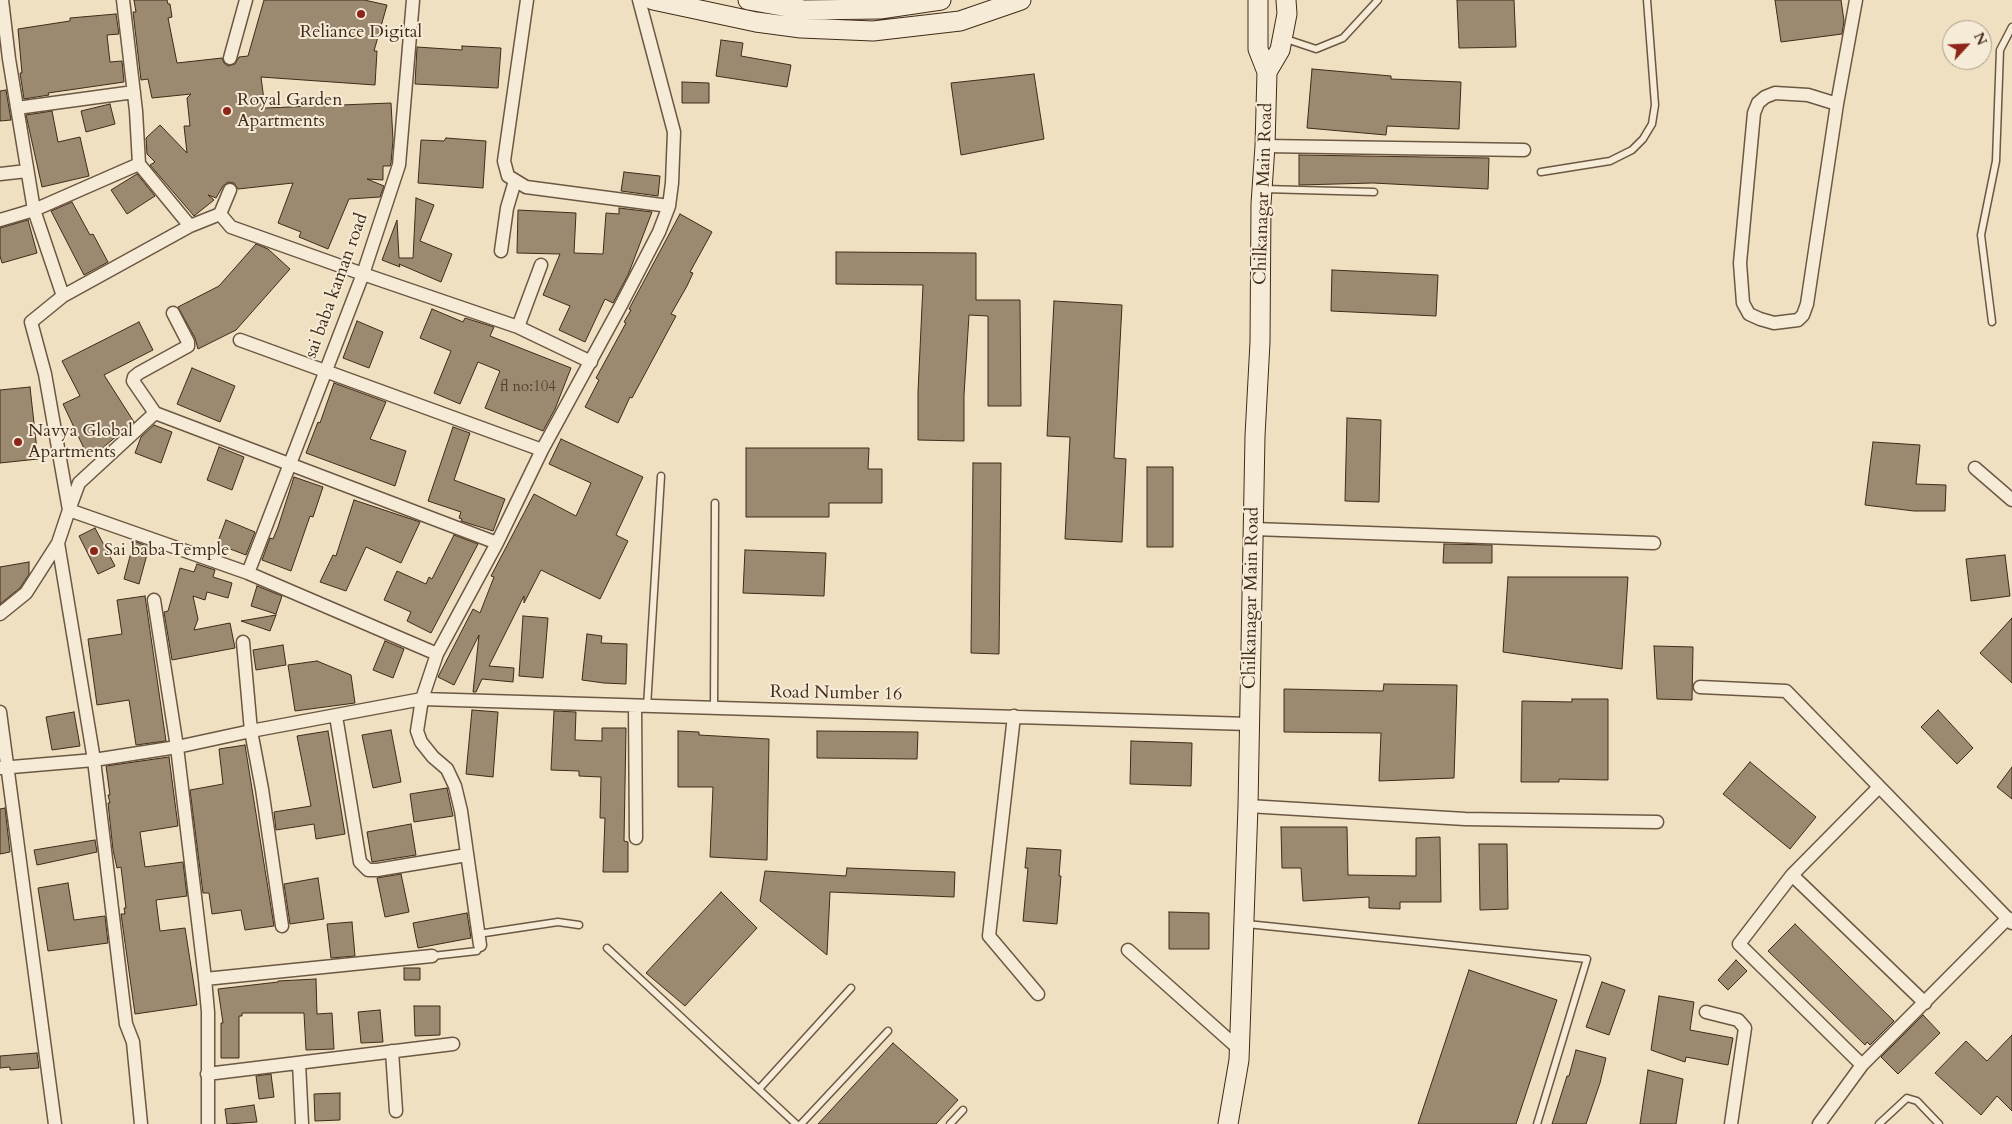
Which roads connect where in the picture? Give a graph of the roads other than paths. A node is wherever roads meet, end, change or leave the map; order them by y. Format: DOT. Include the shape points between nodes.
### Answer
graph roads {
  1 [pos="2,0"];
  2 [pos="123,0"];
  3 [pos="246,0"];
  4 [pos="413,0"];
  5 [pos="527,0"];
  6 [pos="639,0"];
  7 [pos="654,0"];
  8 [pos="748,0"];
  9 [pos="941,0"];
  10 [pos="1021,0"];
  11 [pos="1258,0"];
  12 [pos="1378,0"];
  13 [pos="1647,0"];
  14 [pos="1856,0"];
  15 [pos="825,5"];
  16 [pos="1290,5"];
  17 [pos="2012,27"];
  18 [pos="1282,38"];
  19 [pos="230,58"];
  20 [pos="5,59"];
  21 [pos="1267,72"];
  22 [pos="134,92"];
  23 [pos="1837,104"];
  24 [pos="17,108"];
  25 [pos="1265,146"];
  26 [pos="1524,150"];
  27 [pos="139,164"];
  28 [pos="27,171"];
  29 [pos="1541,172"];
  30 [pos="0,174"];
  31 [pos="515,181"];
  32 [pos="1262,189"];
  33 [pos="230,190"];
  34 [pos="1374,192"];
  35 [pos="669,206"];
  36 [pos="34,210"];
  37 [pos="220,214"];
  38 [pos="0,220"];
  39 [pos="190,226"];
  40 [pos="501,251"];
  41 [pos="541,264"];
  42 [pos="363,274"];
  43 [pos="63,296"];
  44 [pos="173,313"];
  45 [pos="1992,322"];
  46 [pos="518,327"];
  47 [pos="240,340"];
  48 [pos="592,362"];
  49 [pos="324,371"];
  50 [pos="155,413"];
  51 [pos="542,450"];
  52 [pos="289,462"];
  53 [pos="1975,468"];
  54 [pos="661,476"];
  55 [pos="2012,500"];
  56 [pos="715,504"];
  57 [pos="69,510"];
  58 [pos="1254,529"];
  59 [pos="58,543"];
  60 [pos="497,543"];
  61 [pos="1654,543"];
  62 [pos="248,573"];
  63 [pos="154,600"];
  64 [pos="0,614"];
  65 [pos="242,642"];
  66 [pos="437,654"];
  67 [pos="1700,688"];
  68 [pos="422,699"];
  69 [pos="641,707"];
  70 [pos="714,709"];
  71 [pos="0,712"];
  72 [pos="336,716"];
  73 [pos="1014,716"];
  74 [pos="1249,724"];
  75 [pos="251,731"];
  76 [pos="177,748"];
  77 [pos="94,760"];
  78 [pos="3,768"];
  79 [pos="1879,787"];
  80 [pos="1248,806"];
  81 [pos="1657,822"];
  82 [pos="636,838"];
  83 [pos="467,855"];
  84 [pos="1792,875"];
  85 [pos="2010,920"];
  86 [pos="1243,924"];
  87 [pos="580,925"];
  88 [pos="282,926"];
  89 [pos="479,939"];
  90 [pos="607,948"];
  91 [pos="1128,950"];
  92 [pos="432,956"];
  93 [pos="205,979"];
  94 [pos="851,988"];
  95 [pos="1038,994"];
  96 [pos="1925,1003"];
  97 [pos="1706,1012"];
  98 [pos="888,1031"];
  99 [pos="453,1044"];
  100 [pos="1239,1049"];
  101 [pos="392,1051"];
  102 [pos="299,1063"];
  103 [pos="1862,1065"];
  104 [pos="208,1074"];
  105 [pos="758,1089"];
  106 [pos="963,1110"];
  107 [pos="396,1111"];
  108 [pos="55,1124"];
  109 [pos="141,1124"];
  110 [pos="208,1124"];
  111 [pos="302,1124"];
  112 [pos="796,1124"];
  113 [pos="802,1124"];
  114 [pos="950,1124"];
  115 [pos="1228,1124"];
  116 [pos="1537,1124"];
  117 [pos="1731,1124"];
  118 [pos="1819,1124"];
  119 [pos="1878,1124"];
  120 [pos="1939,1124"];
  1 -- 20 [label="street"];
  2 -- 22 [label="street"];
  3 -- 19 [label="street"];
  4 -- 42 [label="street, sai baba kaman road" via="399,164"];
  5 -- 31 [label="street" via="504,161 508,176"];
  6 -- 35 [label="street" via="674,132"];
  7 -- 10 [label="main road" via="756,22 801,28 872,31 960,21"];
  8 -- 15 [label="main road" via="804,10"];
  9 -- 15 [label="main road" via="880,9"];
  11 -- 21 [label="main road" via="1258,49"];
  12 -- 18 [label="lane" via="1343,38 1316,50"];
  13 -- 29 [label="lane" via="1655,105 1652,124 1643,139 1632,150 1610,161"];
  14 -- 23 [label="street"];
  16 -- 18 [label="main road"];
  17 -- 45 [label="lane" via="2000,50 1996,161 1981,235"];
  18 -- 21 [label="main road" via="1280,50"];
  20 -- 24 [label="street"];
  21 -- 25 [label="main road, Chilkanagar Main Road"];
  22 -- 24 [label="street"];
  22 -- 27 [label="street"];
  23 -- 23 [label="street" via="1808,96 1775,94 1765,97 1756,108 1740,263 1743,303 1750,314 1760,320 1774,323 1798,320 1807,304"];
  24 -- 28 [label="street"];
  25 -- 26 [label="street"];
  25 -- 32 [label="main road, Chilkanagar Main Road"];
  27 -- 36 [label="street"];
  27 -- 39 [label="street"];
  28 -- 30 [label="street"];
  28 -- 36 [label="street"];
  31 -- 35 [label="street" via="526,188"];
  31 -- 40 [label="street" via="507,208"];
  32 -- 34 [label="lane"];
  32 -- 58 [label="main road, Chilkanagar Main Road"];
  33 -- 37 [label="street"];
  35 -- 48 [label="street" via="659,232"];
  36 -- 38 [label="street"];
  36 -- 43 [label="street"];
  37 -- 39 [label="street"];
  37 -- 42 [label="street" via="231,227"];
  39 -- 43 [label="street"];
  41 -- 46 [label="street"];
  42 -- 46 [label="street"];
  42 -- 49 [label="street, sai baba kaman road"];
  43 -- 57 [label="street" via="31,322 45,374"];
  44 -- 50 [label="street" via="188,346 134,377"];
  46 -- 48 [label="street"];
  47 -- 49 [label="street"];
  48 -- 51 [label="street"];
  49 -- 51 [label="street"];
  49 -- 52 [label="street, sai baba kaman road"];
  50 -- 52 [label="street"];
  50 -- 57 [label="street" via="79,483"];
  51 -- 60 [label="street"];
  52 -- 60 [label="street"];
  52 -- 62 [label="street, sai baba kaman road"];
  53 -- 55 [label="street"];
  54 -- 69 [label="lane"];
  56 -- 70 [label="lane"];
  57 -- 59 [label="street"];
  57 -- 62 [label="street"];
  58 -- 61 [label="street"];
  58 -- 74 [label="main road, Chilkanagar Main Road"];
  59 -- 64 [label="street" via="26,592"];
  59 -- 77 [label="street"];
  60 -- 66 [label="street"];
  62 -- 66 [label="street"];
  63 -- 76 [label="street"];
  65 -- 75 [label="street"];
  66 -- 68 [label="street"];
  67 -- 79 [label="street" via="1786,691"];
  68 -- 69 [label="street, Road Number 16"];
  68 -- 72 [label="street, Road Number 16"];
  68 -- 83 [label="street" via="416,731 432,757 448,769 455,786"];
  69 -- 70 [label="street, Road Number 16"];
  69 -- 82 [label="street"];
  70 -- 73 [label="street, Road Number 16"];
  71 -- 78 [label="street"];
  72 -- 75 [label="street, Road Number 16"];
  72 -- 83 [label="street" via="360,862 368,870 377,870"];
  73 -- 74 [label="street, Road Number 16"];
  73 -- 95 [label="street" via="989,936"];
  74 -- 80 [label="main road, Chilkanagar Main Road"];
  75 -- 76 [label="street, Road Number 16"];
  75 -- 88 [label="street"];
  76 -- 77 [label="street, Road Number 16"];
  76 -- 93 [label="street"];
  77 -- 78 [label="street, Road Number 16"];
  77 -- 109 [label="street" via="126,1024 133,1042"];
  78 -- 108 [label="street"];
  79 -- 84 [label="street"];
  79 -- 85 [label="street"];
  80 -- 81 [label="street" via="1465,819"];
  80 -- 86 [label="main road, Chilkanagar Main Road"];
  83 -- 89 [label="street"];
  84 -- 96 [label="street"];
  84 -- 103 [label="street" via="1739,944"];
  85 -- 96 [label="street"];
  86 -- 100 [label="main road, Chilkanagar Main Road"];
  86 -- 116 [label="lane" via="1587,959"];
  87 -- 89 [label="lane" via="558,922"];
  89 -- 92 [label="lane" via="477,951"];
  90 -- 105 [label="lane"];
  91 -- 100 [label="street"];
  92 -- 93 [label="street"];
  93 -- 104 [label="street"];
  94 -- 105 [label="lane"];
  96 -- 103 [label="street"];
  97 -- 117 [label="street" via="1738,1020 1745,1028"];
  98 -- 113 [label="lane"];
  99 -- 101 [label="street"];
  100 -- 115 [label="main road, Chilkanagar Main Road"];
  101 -- 102 [label="street"];
  101 -- 107 [label="street"];
  102 -- 104 [label="street"];
  102 -- 111 [label="street"];
  103 -- 118 [label="street"];
  104 -- 110 [label="street"];
  105 -- 112 [label="lane"];
  106 -- 114 [label="lane"];
  119 -- 120 [label="lane" via="1906,1098 1917,1101"];
}
